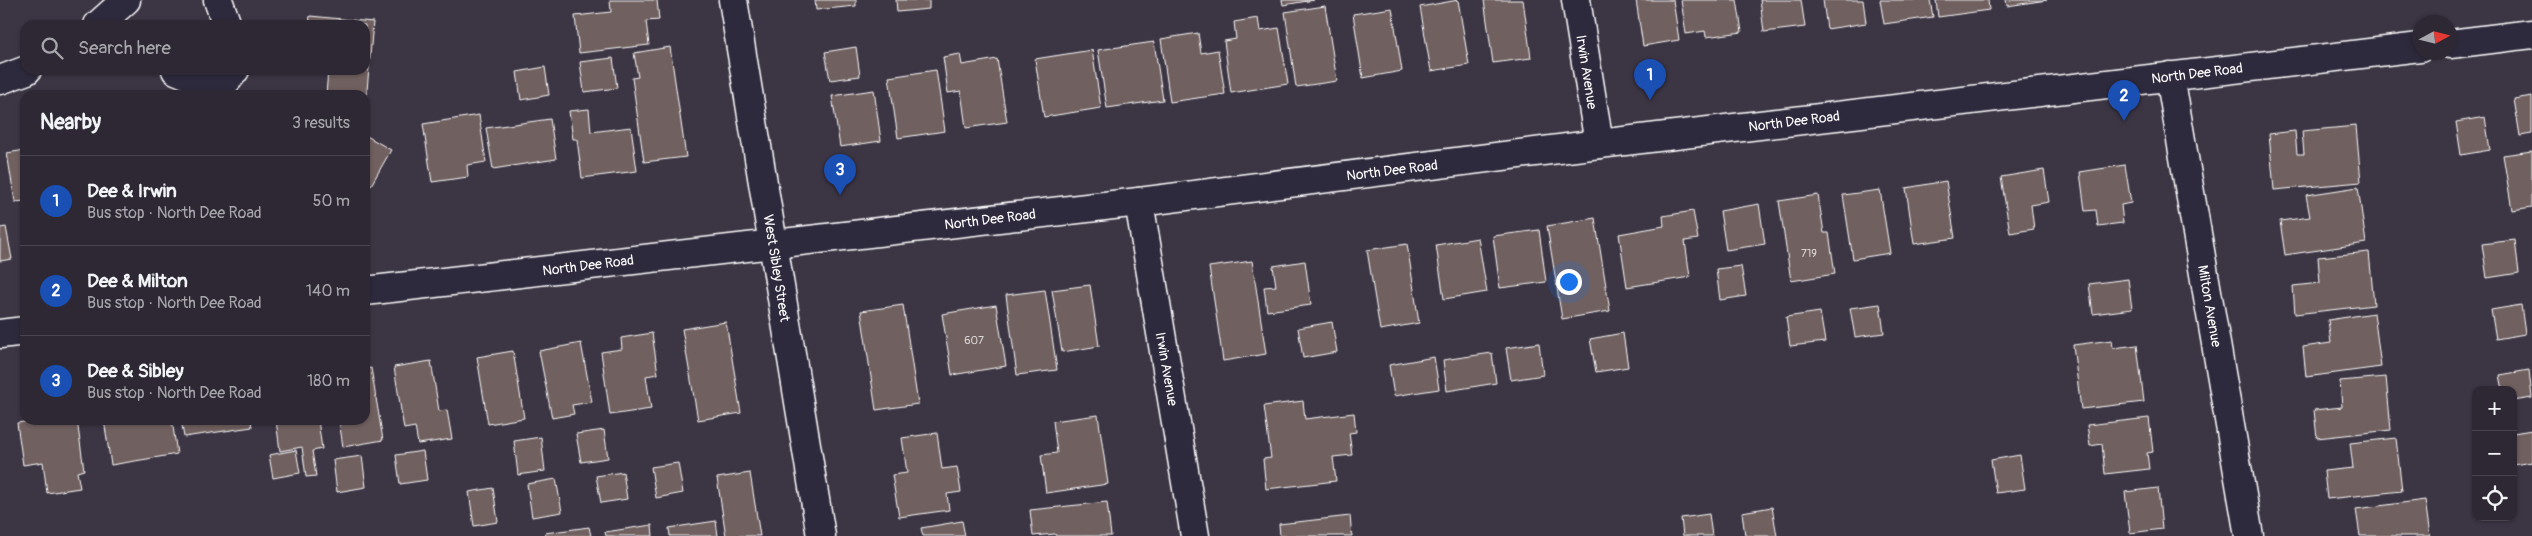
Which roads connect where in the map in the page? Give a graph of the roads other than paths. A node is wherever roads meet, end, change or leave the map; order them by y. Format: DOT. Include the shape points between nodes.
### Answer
graph roads {
  1 [pos="126,0"];
  2 [pos="218,0"];
  3 [pos="733,0"];
  4 [pos="1576,0"];
  5 [pos="104,20"];
  6 [pos="225,20"];
  7 [pos="2532,34"];
  8 [pos="2457,43"];
  9 [pos="2412,48"];
  10 [pos="20,73"];
  11 [pos="188,75"];
  12 [pos="231,75"];
  13 [pos="2170,76"];
  14 [pos="0,80"];
  15 [pos="1599,144"];
  16 [pos="1139,202"];
  17 [pos="773,243"];
  18 [pos="370,290"];
  19 [pos="20,332"];
  20 [pos="0,334"];
  21 [pos="821,536"];
  22 [pos="1196,536"];
  23 [pos="2249,536"];
  1 -- 5 [label="main road"];
  2 -- 6 [label="main road"];
  3 -- 17 [label="main road, West Sibley Street"];
  4 -- 15 [label="main road, Irwin Avenue"];
  7 -- 8 [label="main road"];
  9 -- 13 [label="main road, North Dee Road"];
  10 -- 14 [label="main road"];
  11 -- 12 [label="main road" via="205,82 228,79"];
  13 -- 15 [label="main road, North Dee Road"];
  13 -- 23 [label="main road, Milton Avenue"];
  15 -- 16 [label="main road, North Dee Road"];
  16 -- 17 [label="main road, North Dee Road"];
  16 -- 22 [label="main road, Irwin Avenue"];
  17 -- 18 [label="main road, North Dee Road"];
  17 -- 21 [label="main road, West Sibley Street"];
  19 -- 20 [label="main road"];
}
